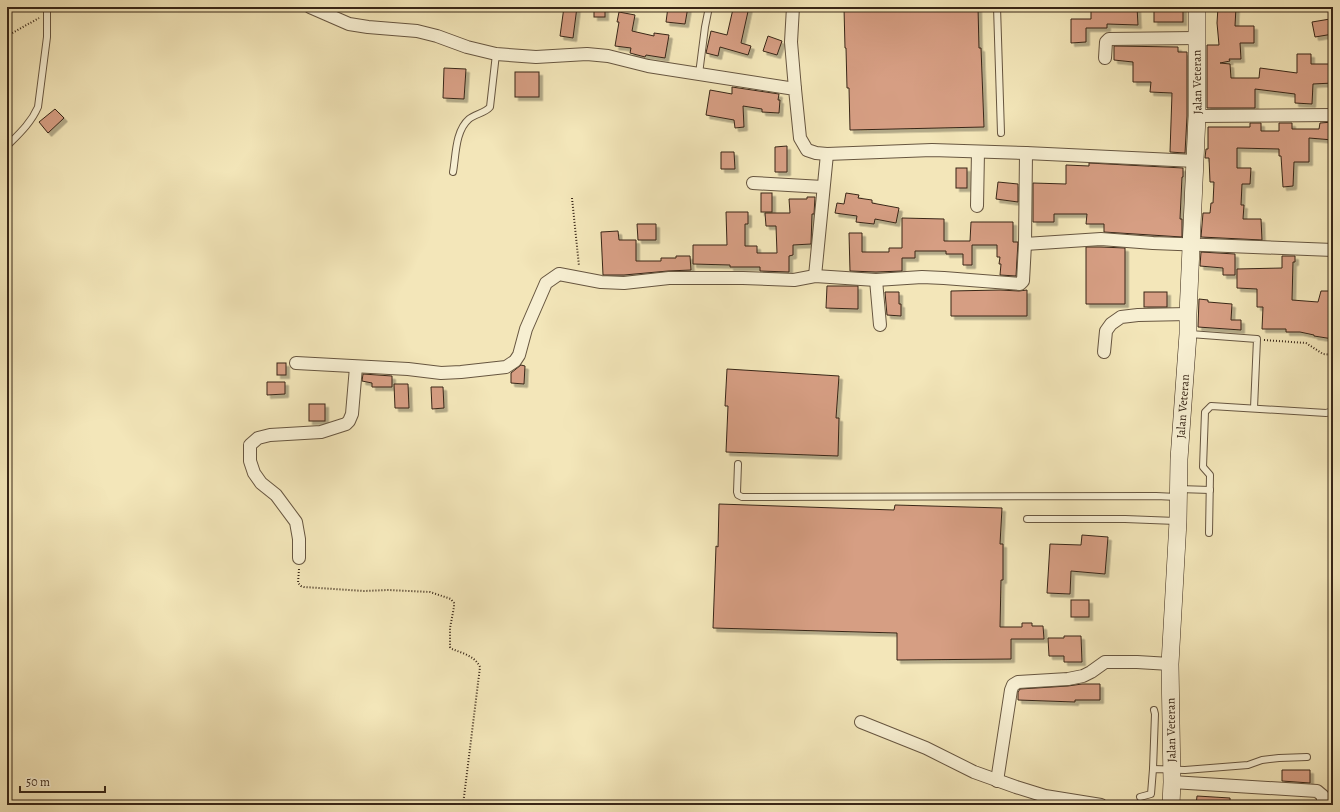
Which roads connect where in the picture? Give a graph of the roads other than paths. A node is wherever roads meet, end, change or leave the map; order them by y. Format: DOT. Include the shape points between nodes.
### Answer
graph roads {
  1 [pos="310,7"];
  2 [pos="709,7"];
  3 [pos="793,7"];
  4 [pos="997,7"];
  5 [pos="1197,7"];
  6 [pos="47,10"];
  7 [pos="1196,38"];
  8 [pos="496,54"];
  9 [pos="1105,58"];
  10 [pos="699,74"];
  11 [pos="795,89"];
  12 [pos="1333,115"];
  13 [pos="1197,116"];
  14 [pos="1001,133"];
  15 [pos="7,146"];
  16 [pos="978,152"];
  17 [pos="1026,153"];
  18 [pos="827,154"];
  19 [pos="1195,161"];
  20 [pos="453,172"];
  21 [pos="753,183"];
  22 [pos="823,187"];
  23 [pos="977,206"];
  24 [pos="1025,244"];
  25 [pos="1192,244"];
  26 [pos="1333,250"];
  27 [pos="815,276"];
  28 [pos="876,280"];
  29 [pos="1188,314"];
  30 [pos="880,325"];
  31 [pos="1188,334"];
  32 [pos="1104,352"];
  33 [pos="296,363"];
  34 [pos="356,367"];
  35 [pos="1254,408"];
  36 [pos="1333,411"];
  37 [pos="738,464"];
  38 [pos="1210,490"];
  39 [pos="1178,493"];
  40 [pos="1027,519"];
  41 [pos="1178,521"];
  42 [pos="1209,534"];
  43 [pos="299,558"];
  44 [pos="1170,664"];
  45 [pos="1154,710"];
  46 [pos="861,722"];
  47 [pos="1307,757"];
  48 [pos="1153,769"];
  49 [pos="1172,776"];
  50 [pos="997,781"];
  51 [pos="1140,797"];
  52 [pos="1101,805"];
  53 [pos="1171,805"];
  54 [pos="1323,805"];
  1 -- 8 [label="street" via="349,24 417,31"];
  2 -- 10 [label="lane"];
  3 -- 11 [label="street" via="791,42"];
  4 -- 14 [label="lane"];
  5 -- 7 [label="main road, Jalan Veteran"];
  6 -- 15 [label="lane" via="47,37 38,107 28,125"];
  7 -- 9 [label="street" via="1109,39 1106,42"];
  7 -- 13 [label="main road, Jalan Veteran"];
  8 -- 10 [label="street" via="536,57 587,54 608,56 648,66"];
  8 -- 20 [label="lane" via="490,107 467,120 463,127"];
  10 -- 11 [label="street"];
  11 -- 18 [label="street" via="800,138 807,150"];
  12 -- 13 [label="street"];
  13 -- 19 [label="main road, Jalan Veteran"];
  16 -- 17 [label="street"];
  16 -- 18 [label="street" via="907,150"];
  16 -- 23 [label="street"];
  17 -- 19 [label="street"];
  17 -- 24 [label="street"];
  18 -- 22 [label="street"];
  19 -- 25 [label="main road, Jalan Veteran"];
  21 -- 22 [label="street"];
  22 -- 27 [label="street"];
  24 -- 25 [label="street" via="1101,239"];
  24 -- 28 [label="street" via="1023,281 1020,284 922,277"];
  25 -- 26 [label="street"];
  25 -- 29 [label="main road, Jalan Veteran"];
  27 -- 28 [label="street"];
  27 -- 34 [label="street" via="794,280 669,278 624,283 601,282 559,274 546,283 526,329 519,355 506,367 441,373"];
  28 -- 30 [label="street"];
  29 -- 31 [label="main road, Jalan Veteran"];
  29 -- 32 [label="street" via="1121,317 1106,331"];
  31 -- 35 [label="lane" via="1257,339"];
  31 -- 39 [label="main road, Jalan Veteran"];
  33 -- 34 [label="street"];
  34 -- 43 [label="street" via="352,414 346,424 321,432 270,435 258,438 250,445 250,461 254,473 261,483 276,495 296,522"];
  35 -- 36 [label="lane" via="1326,413"];
  35 -- 38 [label="lane" via="1211,406 1205,412 1203,467 1210,475"];
  37 -- 39 [label="lane" via="736,492 742,497 1156,496"];
  38 -- 39 [label="lane"];
  38 -- 42 [label="lane"];
  39 -- 41 [label="main road, Jalan Veteran"];
  40 -- 41 [label="lane"];
  41 -- 44 [label="main road, Jalan Veteran"];
  44 -- 49 [label="main road, Jalan Veteran"];
  44 -- 50 [label="street" via="1105,662 1083,676 1018,682 1011,690"];
  45 -- 48 [label="lane"];
  46 -- 50 [label="street" via="926,748"];
  47 -- 49 [label="lane" via="1278,758 1248,765 1184,770"];
  48 -- 49 [label="lane"];
  48 -- 51 [label="lane" via="1151,794"];
  49 -- 53 [label="main road, Jalan Veteran"];
  49 -- 54 [label="street" via="1317,791 1322,796"];
  50 -- 52 [label="street" via="1045,796"];
}
